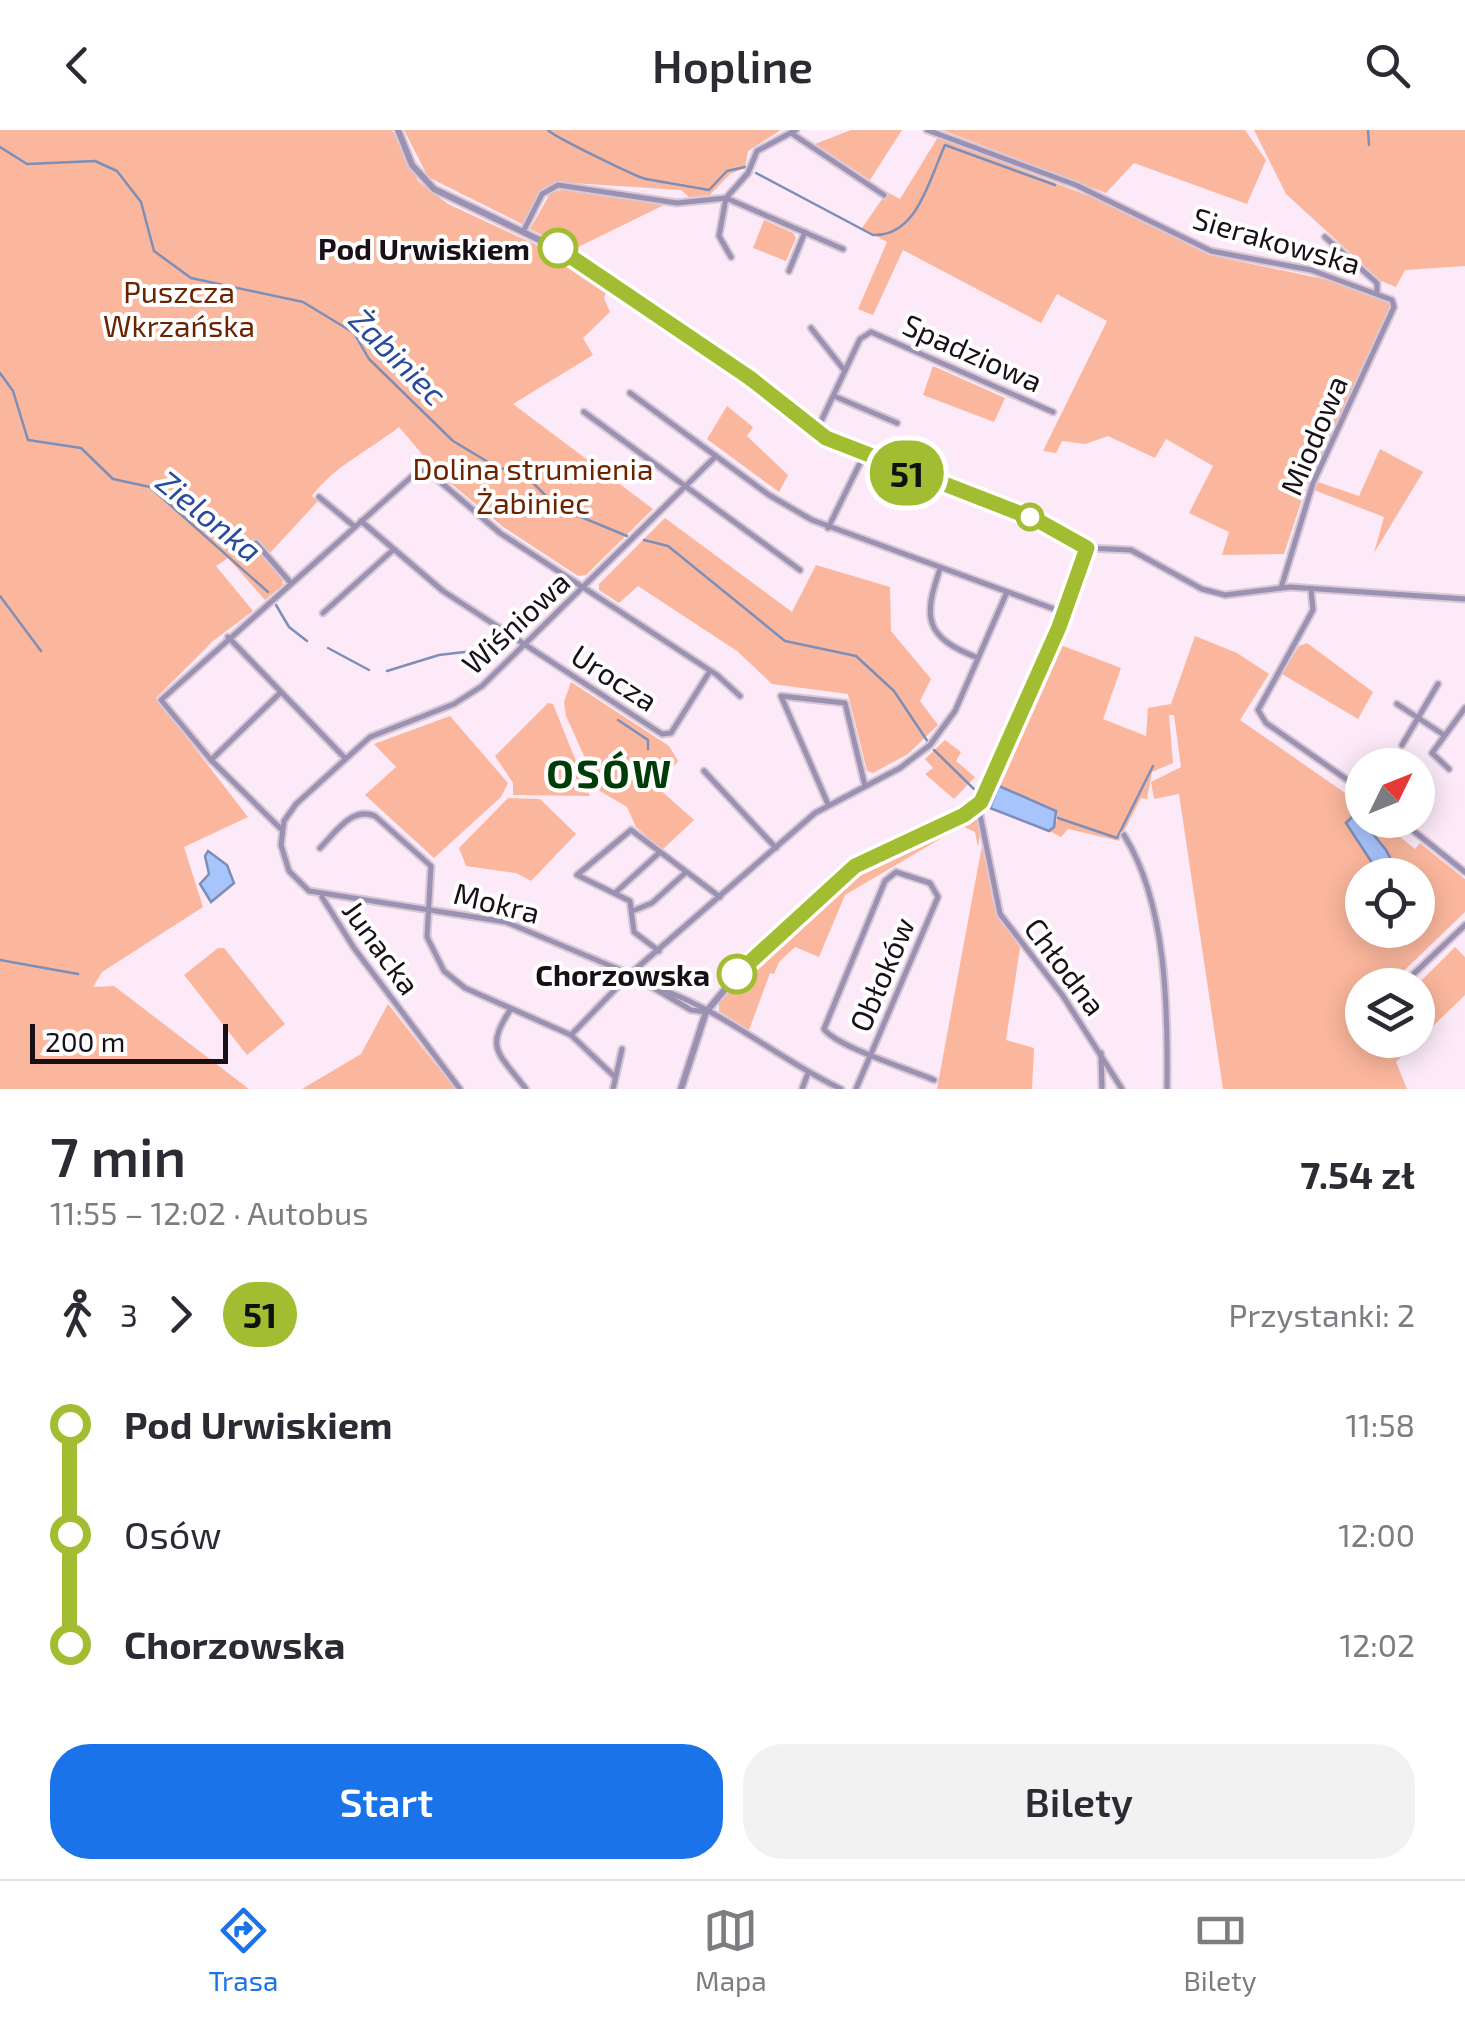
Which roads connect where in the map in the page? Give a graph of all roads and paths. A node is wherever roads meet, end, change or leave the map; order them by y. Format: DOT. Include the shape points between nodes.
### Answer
graph roads {
  1 [pos="398,130"];
  2 [pos="927,130"];
  3 [pos="794,132"];
  4 [pos="884,194"];
  5 [pos="726,198"];
  6 [pos="523,232"];
  7 [pos="805,232"];
  8 [pos="1325,237"];
  9 [pos="843,249"];
  10 [pos="731,257"];
  11 [pos="789,271"];
  12 [pos="1377,292"];
  13 [pos="1393,302"];
  14 [pos="811,328"];
  15 [pos="845,371"];
  16 [pos="630,393"];
  17 [pos="834,396"];
  18 [pos="584,412"];
  19 [pos="1053,412"];
  20 [pos="897,423"];
  21 [pos="816,432"];
  22 [pos="864,455"];
  23 [pos="716,456"];
  24 [pos="686,487"];
  25 [pos="319,497"];
  26 [pos="358,524"];
  27 [pos="828,528"];
  28 [pos="256,543"];
  29 [pos="1087,548"];
  30 [pos="393,550"];
  31 [pos="940,568"];
  32 [pos="800,570"];
  33 [pos="290,582"];
  34 [pos="584,587"];
  35 [pos="1281,588"];
  36 [pos="1312,589"];
  37 [pos="1006,592"];
  38 [pos="1465,599"];
  39 [pos="323,613"];
  40 [pos="1064,613"];
  41 [pos="228,636"];
  42 [pos="526,645"];
  43 [pos="978,658"];
  44 [pos="710,671"];
  45 [pos="1438,684"];
  46 [pos="777,688"];
  47 [pos="280,693"];
  48 [pos="740,696"];
  49 [pos="781,696"];
  50 [pos="1397,704"];
  51 [pos="1465,708"];
  52 [pos="1418,718"];
  53 [pos="1444,734"];
  54 [pos="1402,745"];
  55 [pos="344,756"];
  56 [pos="211,760"];
  57 [pos="1449,769"];
  58 [pos="704,771"];
  59 [pos="1345,778"];
  60 [pos="865,786"];
  61 [pos="828,804"];
  62 [pos="978,805"];
  63 [pos="282,829"];
  64 [pos="1124,834"];
  65 [pos="1422,838"];
  66 [pos="320,848"];
  67 [pos="776,848"];
  68 [pos="659,853"];
  69 [pos="1465,872"];
  70 [pos="684,874"];
  71 [pos="615,893"];
  72 [pos="322,896"];
  73 [pos="720,897"];
  74 [pos="428,909"];
  75 [pos="633,910"];
  76 [pos="1465,925"];
  77 [pos="659,950"];
  78 [pos="1420,968"];
  79 [pos="630,974"];
  80 [pos="511,1009"];
  81 [pos="706,1012"];
  82 [pos="571,1035"];
  83 [pos="622,1049"];
  84 [pos="1101,1052"];
  85 [pos="872,1054"];
  86 [pos="808,1073"];
  87 [pos="616,1077"];
  88 [pos="934,1080"];
  89 [pos="460,1089"];
  90 [pos="526,1089"];
  91 [pos="614,1089"];
  92 [pos="681,1089"];
  93 [pos="802,1089"];
  94 [pos="841,1089"];
  95 [pos="856,1089"];
  96 [pos="1102,1089"];
  97 [pos="1122,1089"];
  98 [pos="1167,1089"];
  1 -- 6 [label="street" via="429,185"];
  2 -- 12 [label="street, Sierakowska" via="1076,185 1211,251 1312,270"];
  3 -- 4 [label="street"];
  3 -- 5 [label="street" via="757,151"];
  5 -- 6 [label="street" via="677,202 558,185 542,194"];
  5 -- 7 [label="street"];
  5 -- 10 [label="street" via="719,236"];
  6 -- 21 [label="street" via="581,261"];
  7 -- 9 [label="street"];
  7 -- 11 [label="street"];
  8 -- 12 [label="street" via="1377,283"];
  12 -- 13 [label="street, Sierakowska"];
  13 -- 35 [label="street, Miodowa" via="1313,483"];
  14 -- 15 [label="street"];
  15 -- 17 [label="street, Spadziowa"];
  15 -- 19 [label="street, Spadziowa" via="860,339 875,333"];
  16 -- 23 [label="street"];
  17 -- 20 [label="street"];
  17 -- 21 [label="street, Spadziowa"];
  18 -- 24 [label="street"];
  21 -- 22 [label="street"];
  22 -- 27 [label="street"];
  22 -- 29 [label="street" via="1031,517"];
  23 -- 24 [label="street, Wiśniowa"];
  23 -- 27 [label="street"];
  24 -- 32 [label="street"];
  24 -- 34 [label="street, Wiśniowa"];
  25 -- 26 [label="street, Urocza"];
  26 -- 30 [label="street, Urocza"];
  26 -- 33 [label="street"];
  26 -- 34 [label="street" via="415,472 430,473 492,527"];
  27 -- 31 [label="street"];
  28 -- 33 [label="street"];
  29 -- 35 [label="street" via="1131,550 1218,594"];
  29 -- 40 [label="street"];
  30 -- 39 [label="street"];
  30 -- 42 [label="street, Urocza"];
  31 -- 37 [label="street"];
  31 -- 43 [label="street" via="928,618 952,647"];
  33 -- 41 [label="street"];
  34 -- 42 [label="street, Wiśniowa"];
  34 -- 44 [label="street"];
  35 -- 36 [label="street"];
  36 -- 38 [label="street"];
  36 -- 59 [label="street" via="1313,610 1259,704 1266,723"];
  37 -- 40 [label="street"];
  37 -- 43 [label="street"];
  40 -- 62 [label="street"];
  41 -- 47 [label="street"];
  41 -- 56 [label="street" via="161,700"];
  42 -- 44 [label="street, Urocza" via="668,735"];
  42 -- 55 [label="street, Wiśniowa" via="466,698 376,734"];
  43 -- 60 [label="street" via="938,736 908,763"];
  44 -- 48 [label="street"];
  45 -- 52 [label="street"];
  46 -- 49 [label="street"];
  47 -- 55 [label="street"];
  47 -- 56 [label="street"];
  49 -- 60 [label="street" via="845,703"];
  49 -- 61 [label="street"];
  50 -- 52 [label="street"];
  51 -- 53 [label="street"];
  52 -- 53 [label="street"];
  52 -- 54 [label="street"];
  53 -- 57 [label="street" via="1432,753"];
  55 -- 63 [label="street, Wiśniowa" via="292,808"];
  56 -- 63 [label="street"];
  58 -- 67 [label="street"];
  60 -- 61 [label="street"];
  61 -- 67 [label="street"];
  62 -- 81 [label="street" via="855,866 728,983"];
  62 -- 84 [label="street, Chłodna" via="998,910"];
  63 -- 72 [label="street, Junacka" via="290,871"];
  64 -- 98 [label="street" via="1155,923"];
  65 -- 69 [label="street"];
  66 -- 74 [label="street" via="354,815 369,813 431,866"];
  67 -- 73 [label="street"];
  68 -- 70 [label="street"];
  68 -- 71 [label="street"];
  68 -- 71 [label="street" via="631,830 577,875"];
  70 -- 73 [label="street"];
  70 -- 75 [label="street" via="652,903"];
  71 -- 75 [label="street"];
  72 -- 74 [label="street, Mokra"];
  72 -- 89 [label="street, Junacka"];
  73 -- 77 [label="street"];
  74 -- 79 [label="street, Mokra" via="515,925"];
  74 -- 80 [label="street" via="429,944 444,971"];
  75 -- 77 [label="street" via="635,935"];
  76 -- 78 [label="street"];
  77 -- 79 [label="street"];
  79 -- 81 [label="street, Mokra"];
  79 -- 82 [label="street"];
  80 -- 82 [label="street"];
  80 -- 90 [label="street" via="494,1044"];
  81 -- 86 [label="street, Mokra"];
  81 -- 92 [label="street"];
  82 -- 87 [label="street"];
  83 -- 87 [label="street"];
  84 -- 96 [label="street"];
  84 -- 97 [label="street, Chłodna"];
  85 -- 85 [label="street, Obłoków" via="938,894 930,883 901,872 885,881 824,1026 826,1034"];
  85 -- 88 [label="street, Obłoków"];
  85 -- 95 [label="street, Obłoków"];
  86 -- 93 [label="street"];
  86 -- 94 [label="street, Mokra"];
  87 -- 91 [label="street"];
}
